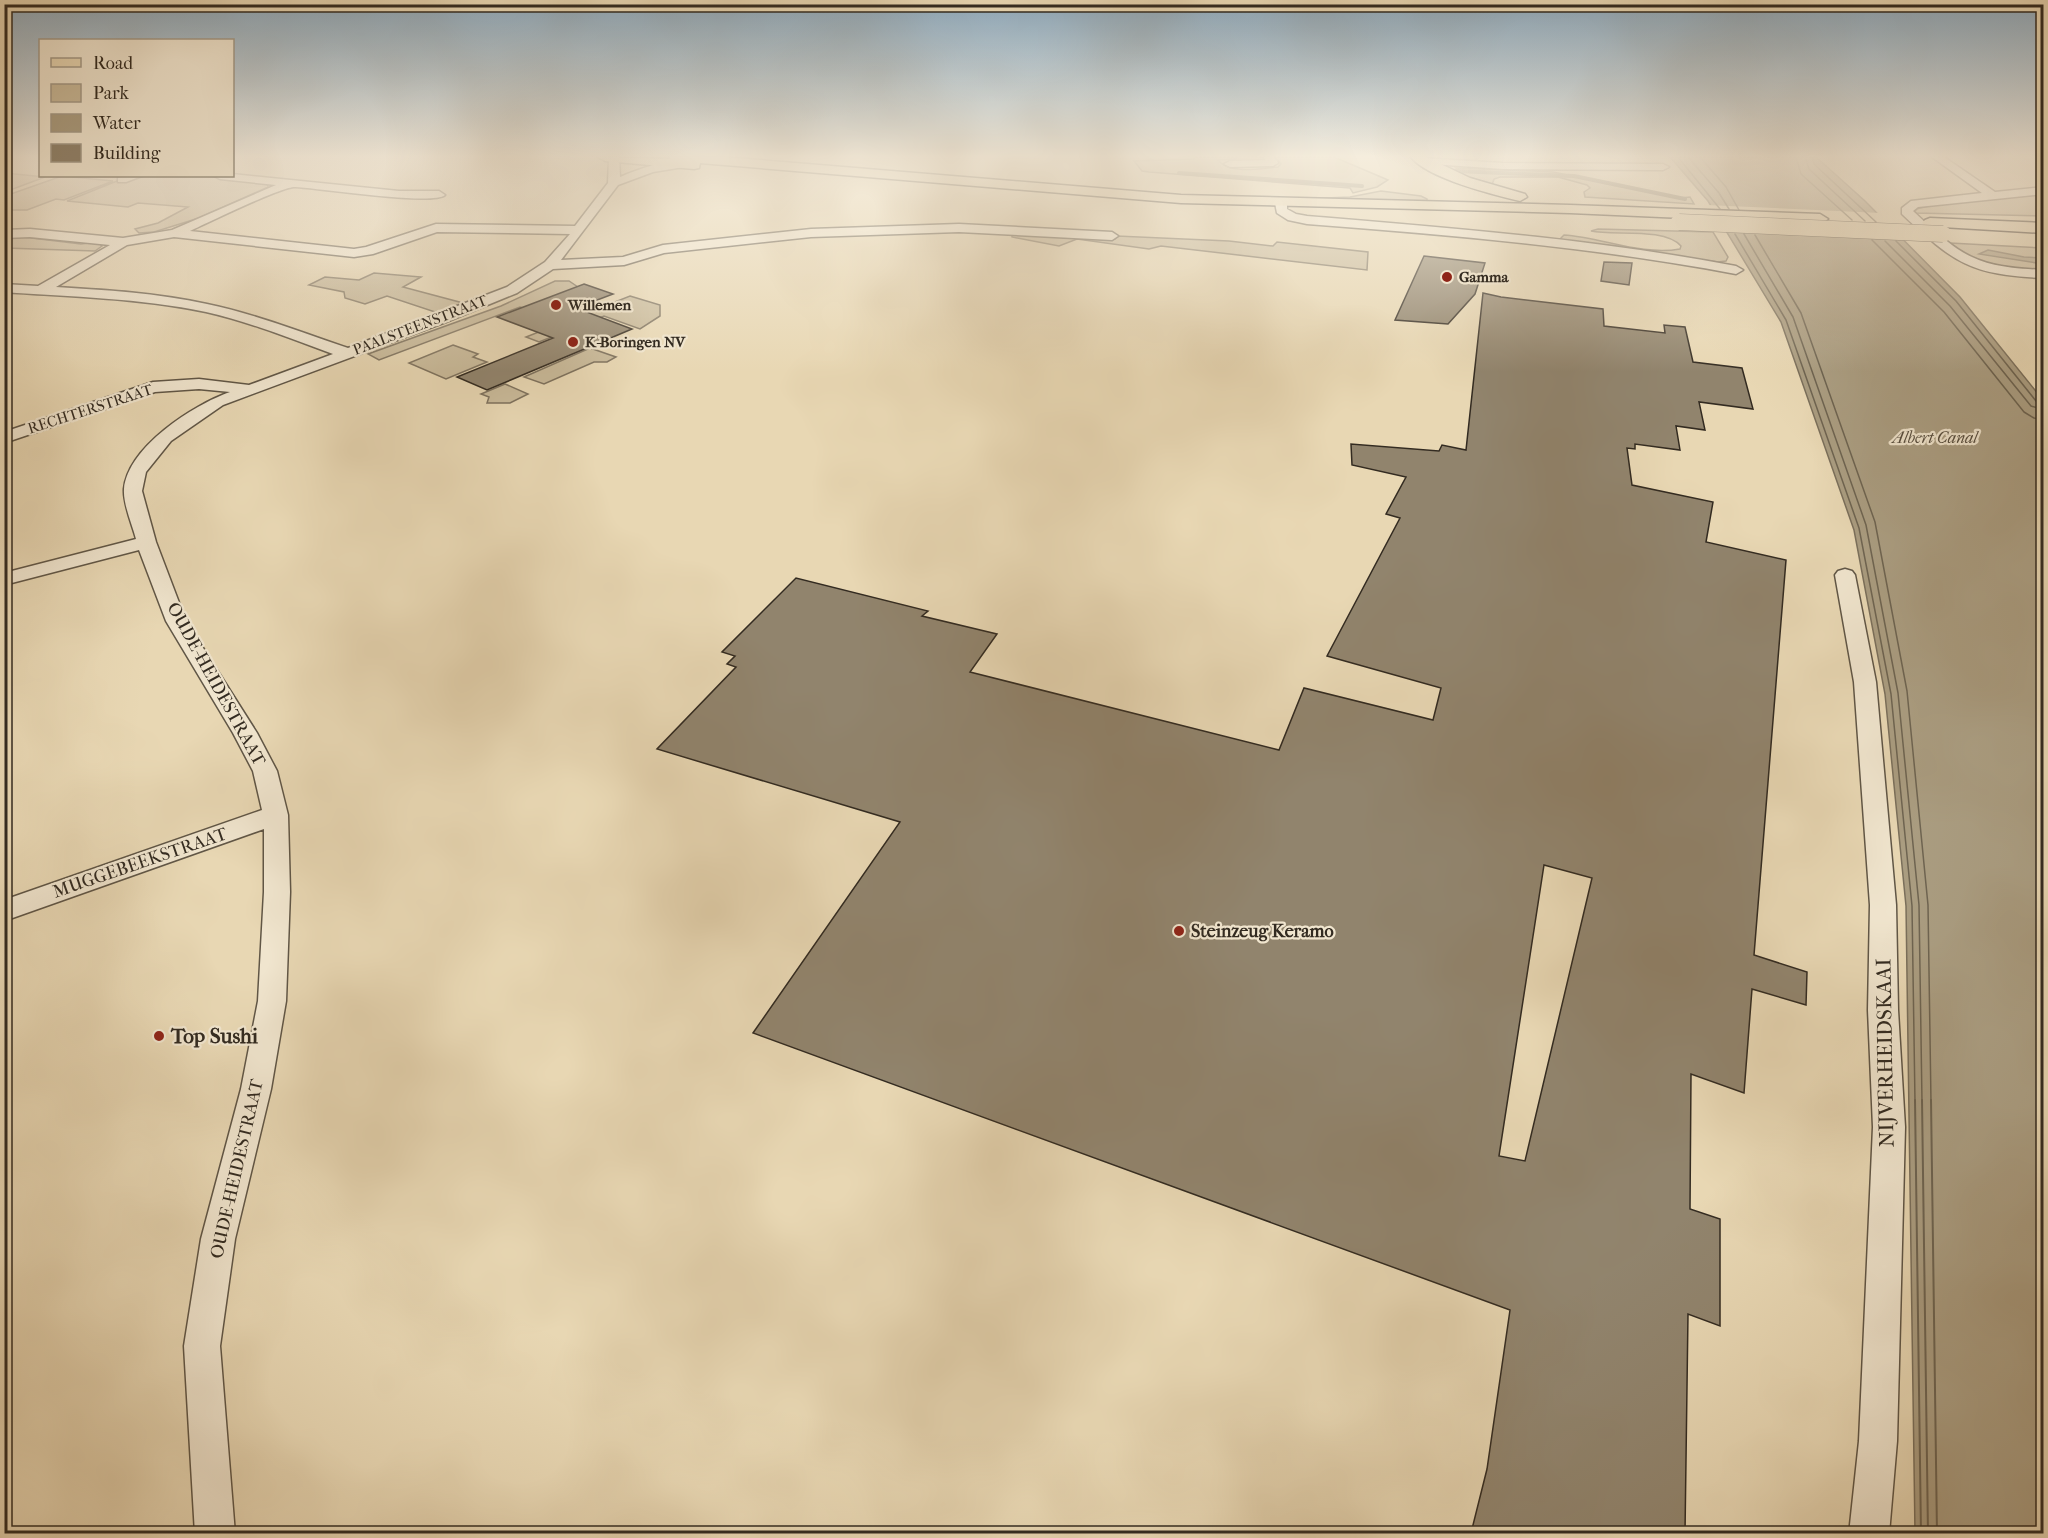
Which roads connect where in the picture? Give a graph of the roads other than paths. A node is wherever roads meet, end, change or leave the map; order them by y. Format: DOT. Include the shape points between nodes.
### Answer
graph roads {
  1 [pos="184,229"];
  2 [pos="434,229"];
  3 [pos="491,229"];
  4 [pos="936,229"];
  5 [pos="972,229"];
  6 [pos="1434,229"];
  7 [pos="1861,229"];
  8 [pos="1925,229"];
  9 [pos="579,230"];
  10 [pos="174,233"];
  11 [pos="4,234"];
  12 [pos="1112,237"];
  13 [pos="2043,237"];
  14 [pos="123,242"];
  15 [pos="354,253"];
  16 [pos="333,263"];
  17 [pos="550,265"];
  18 [pos="1736,270"];
  19 [pos="2043,274"];
  20 [pos="4,288"];
  21 [pos="43,289"];
  22 [pos="346,353"];
  23 [pos="249,389"];
  24 [pos="4,438"];
  25 [pos="146,542"];
  26 [pos="1845,575"];
  27 [pos="4,579"];
  28 [pos="276,815"];
  29 [pos="4,911"];
  30 [pos="215,1533"];
  31 [pos="1869,1533"];
  1 -- 10 [label="street"];
  2 -- 15 [label="street"];
  3 -- 9 [label="street"];
  4 -- 17 [label="street" via="811,233 663,249 624,261"];
  5 -- 12 [label="street"];
  6 -- 18 [label="street"];
  7 -- 13 [label="main road, bridge"];
  8 -- 19 [label="street" via="1967,261"];
  9 -- 17 [label="street, PAALSTEENSTRAAT"];
  10 -- 14 [label="street"];
  10 -- 15 [label="street"];
  11 -- 14 [label="street"];
  14 -- 21 [label="street"];
  15 -- 16 [label="street"];
  17 -- 22 [label="street, PAALSTEENSTRAAT" via="512,290"];
  20 -- 21 [label="street, PAALSTEENSTRAAT"];
  21 -- 22 [label="street, PAALSTEENSTRAAT" via="126,295 207,308"];
  22 -- 23 [label="street, OUDE-HEIDESTRAAT"];
  23 -- 24 [label="street, RECHTERSTRAAT" via="199,384 153,387"];
  23 -- 25 [label="street, OUDE-HEIDESTRAAT" via="189,419 165,437 143,462 137,471 134,491"];
  25 -- 27 [label="street"];
  25 -- 28 [label="street, OUDE-HEIDESTRAAT" via="176,621 265,771"];
  26 -- 31 [label="street, NIJVERHEIDSKAAI" via="1864,682 1880,870 1889,1127 1878,1441"];
  28 -- 29 [label="street, MUGGEBEEKSTRAAT"];
  28 -- 30 [label="street, OUDE-HEIDESTRAAT" via="278,892 272,1000 256,1089 218,1239 202,1346"];
}
